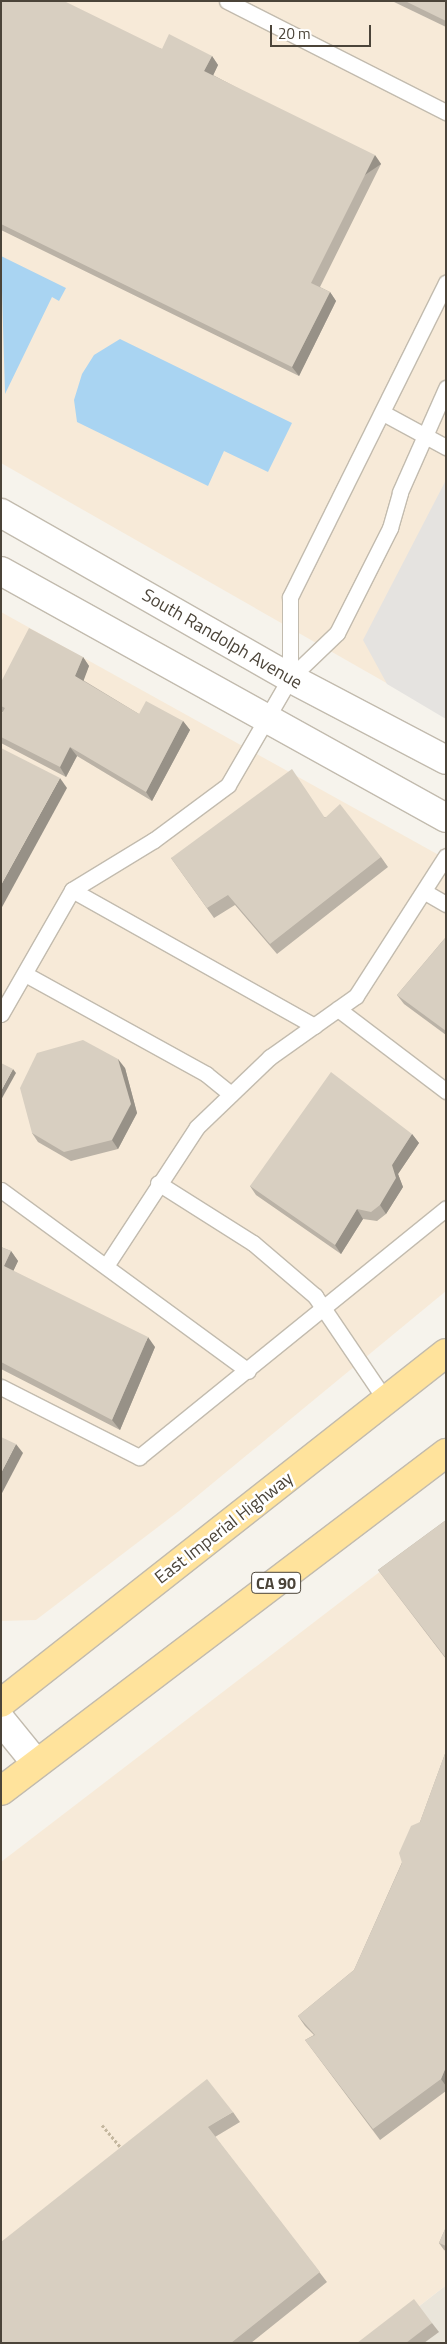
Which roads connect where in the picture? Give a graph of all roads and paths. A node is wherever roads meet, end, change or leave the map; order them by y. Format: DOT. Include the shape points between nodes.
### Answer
graph roads {
  1 [pos="228,1"];
  2 [pos="446,112"];
  3 [pos="446,283"];
  4 [pos="446,388"];
  5 [pos="383,412"];
  6 [pos="424,435"];
  7 [pos="446,447"];
  8 [pos="1,513"];
  9 [pos="3,578"];
  10 [pos="290,678"];
  11 [pos="267,717"];
  12 [pos="446,760"];
  13 [pos="446,818"];
  14 [pos="446,856"];
  15 [pos="72,890"];
  16 [pos="425,892"];
  17 [pos="446,904"];
  18 [pos="24,974"];
  19 [pos="338,1009"];
  20 [pos="1,1014"];
  21 [pos="314,1026"];
  22 [pos="446,1090"];
  23 [pos="231,1094"];
  24 [pos="158,1183"];
  25 [pos="1,1190"];
  26 [pos="446,1208"];
  27 [pos="106,1266"];
  28 [pos="321,1306"];
  29 [pos="446,1353"];
  30 [pos="248,1371"];
  31 [pos="1,1387"];
  32 [pos="386,1401"];
  33 [pos="446,1453"];
  34 [pos="1,1703"];
  35 [pos="1,1720"];
  36 [pos="36,1763"];
  37 [pos="1,1790"];
  38 [pos="102,2125"];
  39 [pos="128,2157"];
  1 -- 2 [label="lane"];
  3 -- 5 [label="lane"];
  4 -- 6 [label="lane"];
  5 -- 6 [label="lane"];
  5 -- 10 [label="lane" via="290,597"];
  6 -- 7 [label="lane"];
  6 -- 10 [label="lane" via="390,528 337,633"];
  8 -- 10 [label="street, South Randolph Avenue"];
  9 -- 11 [label="street"];
  10 -- 11 [label="lane"];
  10 -- 12 [label="street, South Randolph Avenue"];
  11 -- 13 [label="street"];
  11 -- 15 [label="lane" via="228,785 154,840"];
  14 -- 16 [label="lane"];
  15 -- 18 [label="lane"];
  15 -- 21 [label="lane"];
  16 -- 17 [label="lane"];
  16 -- 19 [label="lane" via="356,996"];
  18 -- 20 [label="lane"];
  18 -- 23 [label="lane" via="206,1074"];
  19 -- 21 [label="lane"];
  19 -- 22 [label="lane"];
  21 -- 23 [label="lane" via="270,1058"];
  23 -- 24 [label="lane" via="197,1127"];
  24 -- 27 [label="lane"];
  24 -- 28 [label="lane" via="253,1243"];
  25 -- 27 [label="lane"];
  26 -- 28 [label="lane"];
  27 -- 30 [label="lane"];
  28 -- 30 [label="lane"];
  28 -- 32 [label="lane"];
  29 -- 32 [label="main road, East Imperial Highway"];
  30 -- 31 [label="lane" via="139,1457"];
  32 -- 34 [label="main road, East Imperial Highway"];
  33 -- 36 [label="main road, CA 90"];
  35 -- 36 [label="street"];
  36 -- 37 [label="main road, CA 90"];
  38 -- 39 [label="path"];
}
